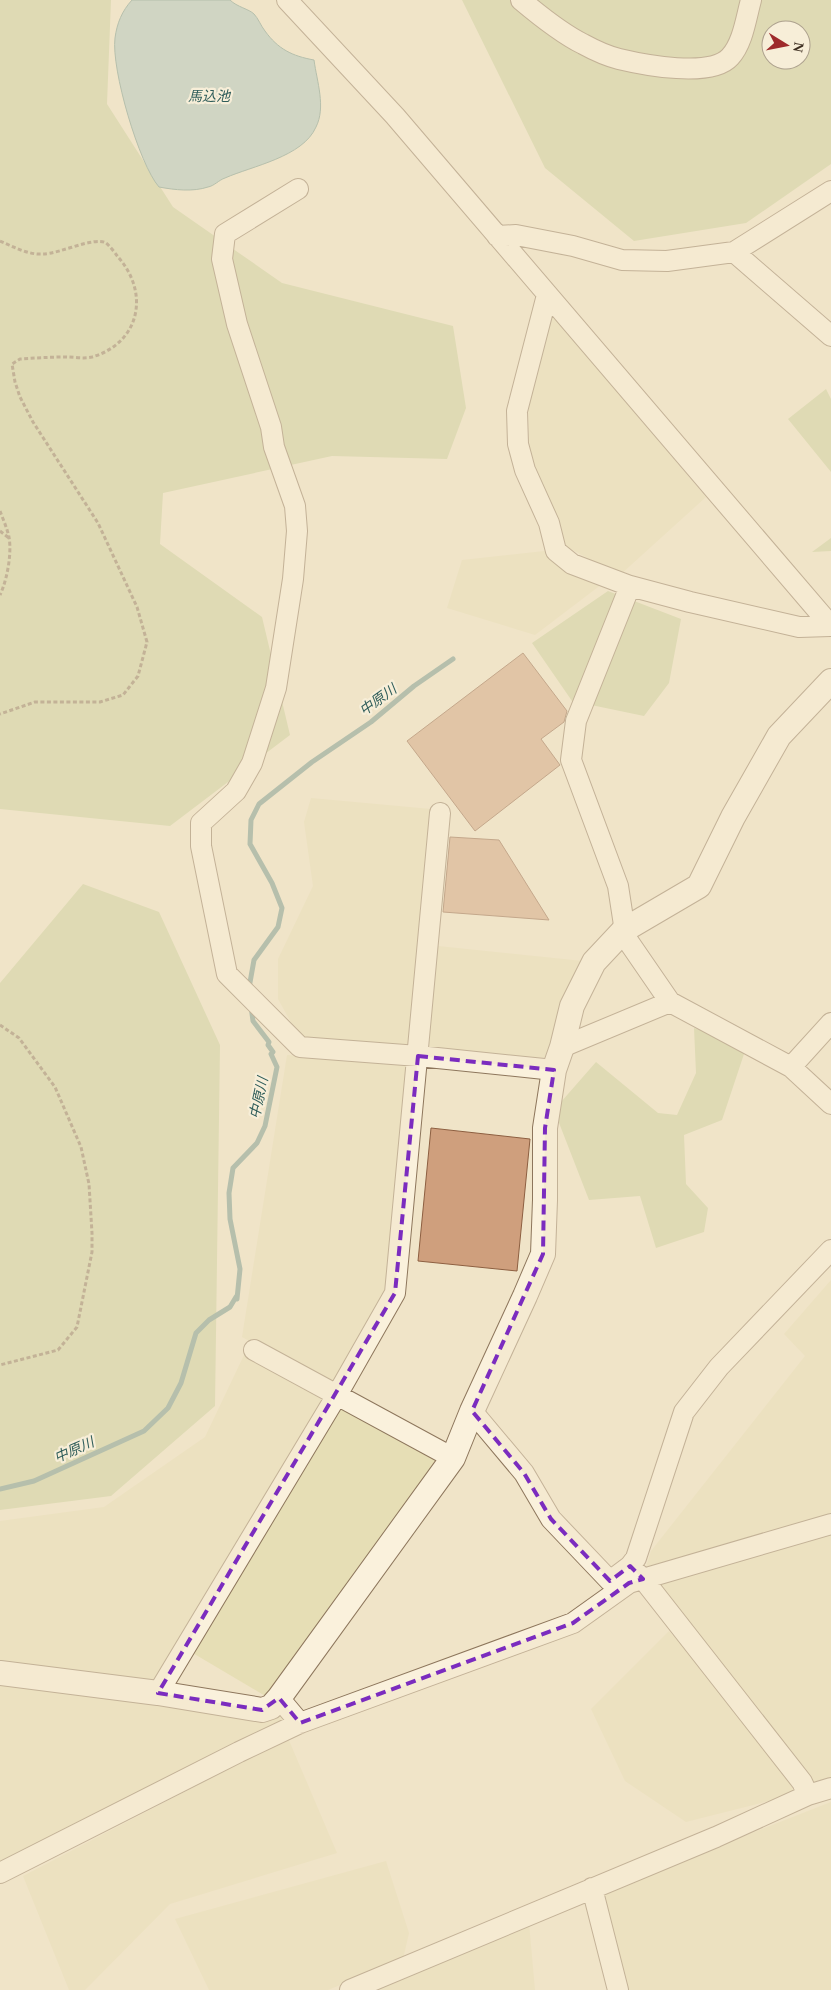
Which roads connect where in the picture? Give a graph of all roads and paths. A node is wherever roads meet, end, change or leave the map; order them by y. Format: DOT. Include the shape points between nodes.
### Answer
graph roads {
  1 [pos="287,0"];
  2 [pos="521,0"];
  3 [pos="751,0"];
  4 [pos="298,189"];
  5 [pos="831,192"];
  6 [pos="497,236"];
  7 [pos="0,241"];
  8 [pos="734,252"];
  9 [pos="547,295"];
  10 [pos="831,336"];
  11 [pos="0,511"];
  12 [pos="0,531"];
  13 [pos="9,538"];
  14 [pos="630,586"];
  15 [pos="0,595"];
  16 [pos="830,626"];
  17 [pos="831,681"];
  18 [pos="0,714"];
  19 [pos="440,813"];
  20 [pos="624,930"];
  21 [pos="670,1002"];
  22 [pos="831,1023"];
  23 [pos="0,1025"];
  24 [pos="562,1047"];
  25 [pos="418,1056"];
  26 [pos="790,1067"];
  27 [pos="554,1070"];
  28 [pos="831,1104"];
  29 [pos="831,1250"];
  30 [pos="254,1350"];
  31 [pos="0,1365"];
  32 [pos="336,1395"];
  33 [pos="472,1411"];
  34 [pos="454,1458"];
  35 [pos="831,1524"];
  36 [pos="637,1572"];
  37 [pos="0,1673"];
  38 [pos="158,1693"];
  39 [pos="280,1698"];
  40 [pos="300,1723"];
  41 [pos="831,1788"];
  42 [pos="808,1794"];
  43 [pos="0,1873"];
  44 [pos="592,1888"];
  45 [pos="350,1990"];
  46 [pos="618,1990"];
  1 -- 6 [label="street" via="394,116"];
  2 -- 3 [label="street" via="582,43 618,59 702,70 719,66 730,57 739,42"];
  4 -- 25 [label="street" via="225,234 222,259 237,324 271,427 274,447 296,506 297,531 294,579 276,688 252,763 236,791 201,824 201,846 227,974 300,1047"];
  5 -- 8 [label="street"];
  6 -- 8 [label="street" via="516,235 622,260 667,261"];
  6 -- 9 [label="street"];
  7 -- 18 [label="path" via="29,253 43,254 94,240 105,242 126,266 134,285 138,305 134,322 114,346 91,357 20,359 12,364 20,397 33,422 98,523 137,607 147,642 138,676 123,695 100,702 35,702"];
  8 -- 10 [label="street"];
  9 -- 14 [label="street" via="517,411 518,444 525,470 549,523 556,550 572,564"];
  9 -- 16 [label="street"];
  11 -- 13 [label="path"];
  12 -- 13 [label="path"];
  13 -- 15 [label="path" via="8,561"];
  14 -- 16 [label="street" via="799,627"];
  14 -- 20 [label="street" via="576,721 570,760 618,886"];
  17 -- 20 [label="street" via="779,736 732,817 700,886"];
  19 -- 25 [label="street"];
  20 -- 21 [label="street" via="626,938"];
  20 -- 24 [label="street" via="594,962 572,1006"];
  21 -- 24 [label="street"];
  21 -- 26 [label="street"];
  22 -- 26 [label="street"];
  23 -- 31 [label="path" via="19,1038 55,1087 81,1147 92,1233 92,1252 77,1327 58,1350"];
  24 -- 27 [label="street"];
  25 -- 27 [label="street"];
  25 -- 32 [label="street" via="395,1293"];
  26 -- 28 [label="street"];
  27 -- 33 [label="street" via="545,1128 543,1254"];
  29 -- 36 [label="street" via="719,1367 684,1412 636,1558"];
  30 -- 32 [label="street"];
  32 -- 34 [label="street"];
  32 -- 38 [label="street"];
  33 -- 34 [label="street"];
  33 -- 36 [label="street" via="524,1473 551,1519 610,1580"];
  34 -- 39 [label="street"];
  35 -- 36 [label="street"];
  36 -- 40 [label="street" via="629,1583 573,1622"];
  36 -- 42 [label="street" via="802,1782"];
  37 -- 38 [label="street"];
  38 -- 39 [label="street" via="262,1710"];
  39 -- 40 [label="street"];
  40 -- 43 [label="street"];
  41 -- 42 [label="street"];
  42 -- 44 [label="street" via="716,1837"];
  44 -- 45 [label="street"];
  44 -- 46 [label="street"];
}
